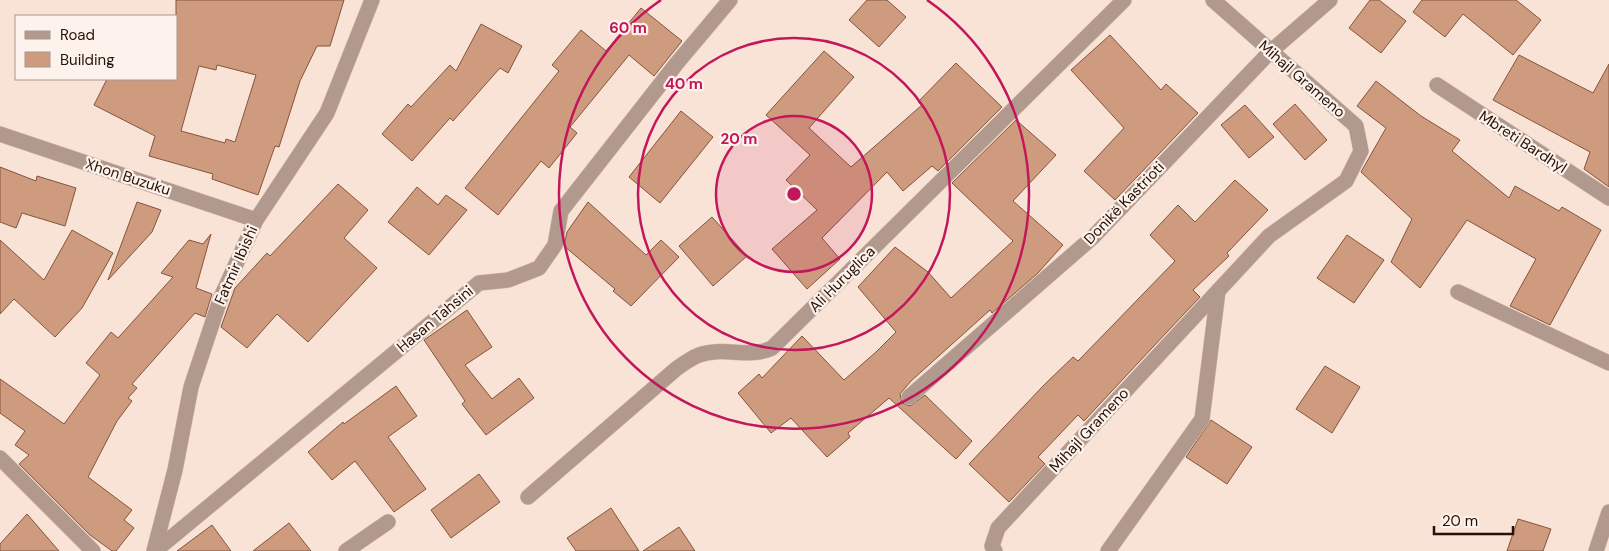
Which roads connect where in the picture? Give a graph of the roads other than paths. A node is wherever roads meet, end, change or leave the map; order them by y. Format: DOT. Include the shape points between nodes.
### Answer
graph roads {
  1 [pos="372,0"];
  2 [pos="730,0"];
  3 [pos="1124,0"];
  4 [pos="1213,0"];
  5 [pos="1330,0"];
  6 [pos="1270,52"];
  7 [pos="1437,85"];
  8 [pos="0,134"];
  9 [pos="1609,198"];
  10 [pos="256,220"];
  11 [pos="1218,291"];
  12 [pos="1458,292"];
  13 [pos="1609,363"];
  14 [pos="909,397"];
  15 [pos="0,458"];
  16 [pos="528,497"];
  17 [pos="1609,512"];
  18 [pos="388,522"];
  19 [pos="93,551"];
  20 [pos="154,551"];
  21 [pos="346,551"];
  22 [pos="995,551"];
  23 [pos="1108,551"];
  24 [pos="1596,551"];
  1 -- 10 [label="street, Fatmir Ibishi" via="327,113"];
  2 -- 20 [label="street, Hasan Tahsini" via="561,211 555,245 539,268 508,280 479,283"];
  3 -- 16 [label="street, Ali Huruglica" via="772,348 761,354 740,351 700,354 676,369"];
  4 -- 6 [label="street, Mihajl Grameno"];
  5 -- 6 [label="street, Donikë Kastrioti"];
  6 -- 11 [label="street, Mihajl Grameno" via="1356,126 1361,151 1346,181 1269,236"];
  6 -- 14 [label="street, Donikë Kastrioti" via="1093,237"];
  7 -- 9 [label="street, Mbreti Bardhyl"];
  8 -- 10 [label="street, Xhon Buzuku"];
  10 -- 20 [label="street, Fatmir Ibishi" via="221,297 191,387 176,470"];
  11 -- 22 [label="street, Mihajl Grameno" via="998,528 992,546"];
  11 -- 23 [label="street" via="1202,419"];
  12 -- 13 [label="street"];
  15 -- 19 [label="street"];
  17 -- 24 [label="street"];
  18 -- 21 [label="street"];
}
